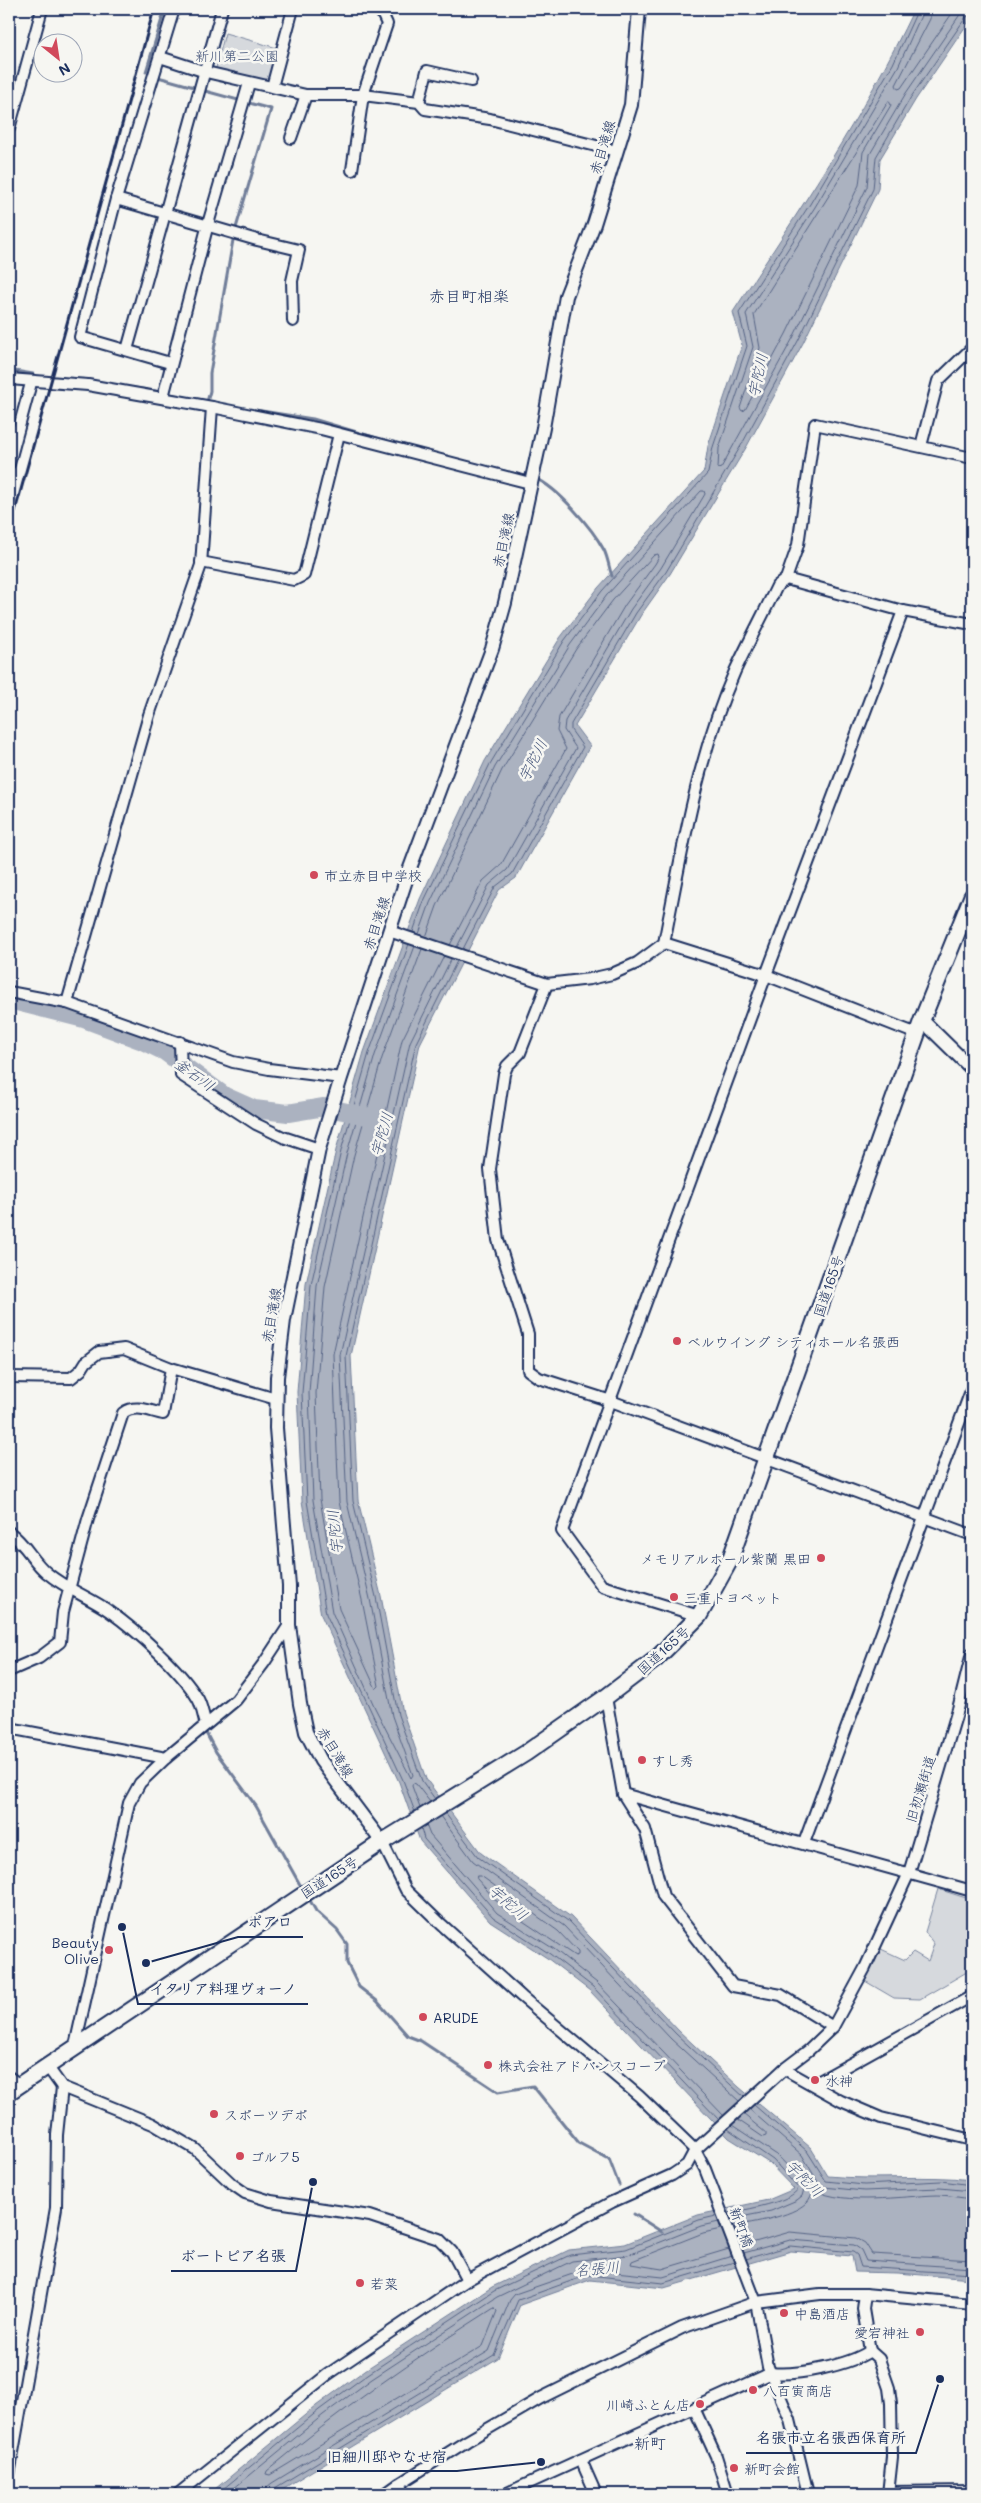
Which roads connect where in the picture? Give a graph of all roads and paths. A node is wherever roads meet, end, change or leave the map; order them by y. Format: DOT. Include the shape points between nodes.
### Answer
graph roads {
  1 [pos="42,9"];
  2 [pos="174,9"];
  3 [pos="222,9"];
  4 [pos="293,9"];
  5 [pos="380,9"];
  6 [pos="640,9"];
  7 [pos="160,57"];
  8 [pos="206,72"];
  9 [pos="471,81"];
  10 [pos="249,83"];
  11 [pos="272,87"];
  12 [pos="306,95"];
  13 [pos="363,95"];
  14 [pos="419,102"];
  15 [pos="9,129"];
  16 [pos="291,138"];
  17 [pos="616,151"];
  18 [pos="352,170"];
  19 [pos="116,199"];
  20 [pos="164,212"];
  21 [pos="208,224"];
  22 [pos="293,321"];
  23 [pos="972,348"];
  24 [pos="126,350"];
  25 [pos="170,363"];
  26 [pos="9,379"];
  27 [pos="31,383"];
  28 [pos="163,397"];
  29 [pos="212,407"];
  30 [pos="339,434"];
  31 [pos="921,446"];
  32 [pos="972,458"];
  33 [pos="9,464"];
  34 [pos="531,478"];
  35 [pos="201,562"];
  36 [pos="786,579"];
  37 [pos="903,611"];
  38 [pos="972,624"];
  39 [pos="972,896"];
  40 [pos="392,932"];
  41 [pos="664,943"];
  42 [pos="766,975"];
  43 [pos="547,984"];
  44 [pos="9,992"];
  45 [pos="67,1004"];
  46 [pos="919,1027"];
  47 [pos="180,1042"];
  48 [pos="972,1069"];
  49 [pos="341,1078"];
  50 [pos="319,1149"];
  51 [pos="171,1368"];
  52 [pos="9,1376"];
  53 [pos="972,1388"];
  54 [pos="276,1399"];
  55 [pos="610,1401"];
  56 [pos="767,1459"];
  57 [pos="923,1516"];
  58 [pos="9,1532"];
  59 [pos="972,1535"];
  60 [pos="70,1590"];
  61 [pos="699,1616"];
  62 [pos="289,1625"];
  63 [pos="972,1653"];
  64 [pos="9,1671"];
  65 [pos="606,1698"];
  66 [pos="206,1724"];
  67 [pos="9,1728"];
  68 [pos="166,1758"];
  69 [pos="623,1794"];
  70 [pos="388,1838"];
  71 [pos="804,1843"];
  72 [pos="909,1873"];
  73 [pos="972,1891"];
  74 [pos="972,1996"];
  75 [pos="833,2027"];
  76 [pos="75,2046"];
  77 [pos="47,2066"];
  78 [pos="782,2071"];
  79 [pos="814,2084"];
  80 [pos="12,2085"];
  81 [pos="62,2087"];
  82 [pos="972,2140"];
  83 [pos="699,2147"];
  84 [pos="467,2280"];
  85 [pos="865,2294"];
  86 [pos="754,2298"];
  87 [pos="972,2304"];
  88 [pos="870,2351"];
  89 [pos="771,2373"];
  90 [pos="694,2408"];
  91 [pos="9,2460"];
  92 [pos="581,2460"];
  93 [pos="9,2476"];
  94 [pos="399,2484"];
  95 [pos="972,2491"];
  96 [pos="888,2493"];
  97 [pos="178,2494"];
  98 [pos="385,2494"];
  99 [pos="404,2494"];
  100 [pos="505,2494"];
  101 [pos="596,2494"];
  102 [pos="728,2494"];
  103 [pos="805,2494"];
  1 -- 15 [label="street"];
  2 -- 7 [label="street"];
  3 -- 8 [label="street"];
  4 -- 11 [label="street"];
  5 -- 13 [label="street" via="388,24"];
  6 -- 17 [label="main road, 赤目滝線" via="631,105"];
  7 -- 8 [label="street"];
  7 -- 19 [label="street"];
  8 -- 10 [label="street"];
  8 -- 20 [label="street"];
  9 -- 14 [label="street" via="427,71"];
  10 -- 11 [label="street"];
  10 -- 21 [label="street"];
  11 -- 12 [label="street"];
  12 -- 13 [label="street"];
  12 -- 16 [label="street"];
  13 -- 14 [label="street"];
  13 -- 18 [label="street"];
  14 -- 17 [label="street" via="425,108 490,119"];
  17 -- 34 [label="main road, 赤目滝線" via="594,224 566,296 544,428"];
  19 -- 20 [label="street"];
  19 -- 24 [label="street" via="80,337"];
  20 -- 21 [label="street"];
  20 -- 24 [label="street"];
  21 -- 22 [label="street" via="299,250 292,281"];
  21 -- 25 [label="street"];
  23 -- 31 [label="street" via="938,381"];
  24 -- 25 [label="street"];
  25 -- 28 [label="street"];
  26 -- 27 [label="street"];
  27 -- 28 [label="street" via="88,385"];
  27 -- 33 [label="street"];
  28 -- 29 [label="street"];
  29 -- 30 [label="street"];
  29 -- 35 [label="street"];
  30 -- 34 [label="street"];
  30 -- 35 [label="street" via="304,575 300,579"];
  31 -- 32 [label="street"];
  31 -- 36 [label="street" via="815,424 798,545"];
  34 -- 40 [label="main road, 赤目滝線" via="505,604 492,649 410,868"];
  35 -- 45 [label="street" via="149,715"];
  36 -- 37 [label="street"];
  36 -- 41 [label="street" via="777,586 735,672 716,723 684,839"];
  37 -- 38 [label="street"];
  37 -- 42 [label="street"];
  39 -- 46 [label="highway, 国道165号"];
  40 -- 43 [label="street"];
  40 -- 49 [label="main road, 赤目滝線"];
  41 -- 42 [label="street"];
  41 -- 43 [label="street" via="637,963 612,974"];
  42 -- 46 [label="street"];
  42 -- 55 [label="street"];
  43 -- 55 [label="street" via="520,1052 504,1074 490,1169 498,1240 528,1334 528,1370 539,1378"];
  44 -- 45 [label="street"];
  45 -- 47 [label="street"];
  46 -- 48 [label="main road"];
  46 -- 56 [label="highway, 国道165号"];
  47 -- 49 [label="street" via="233,1062"];
  47 -- 50 [label="street" via="181,1075 256,1124"];
  49 -- 50 [label="main road, 赤目滝線"];
  50 -- 54 [label="main road, 赤目滝線" via="284,1320"];
  51 -- 52 [label="street" via="124,1349 99,1352 71,1378"];
  51 -- 54 [label="street"];
  51 -- 60 [label="street" via="162,1414 138,1408 123,1413 88,1519"];
  53 -- 57 [label="street"];
  54 -- 62 [label="main road, 赤目滝線"];
  55 -- 56 [label="street"];
  55 -- 61 [label="street" via="562,1531 602,1586"];
  56 -- 57 [label="street"];
  56 -- 61 [label="highway, 国道165号" via="730,1560"];
  57 -- 59 [label="street"];
  57 -- 71 [label="street"];
  58 -- 60 [label="street" via="23,1542 45,1572"];
  60 -- 64 [label="street" via="63,1612 60,1642 39,1658"];
  60 -- 66 [label="street" via="108,1610 182,1677 199,1700"];
  61 -- 65 [label="highway, 国道165号" via="656,1659"];
  62 -- 66 [label="street" via="236,1700"];
  62 -- 70 [label="main road, 赤目滝線" via="306,1732 321,1761"];
  63 -- 72 [label="street, 旧初瀬街道"];
  65 -- 69 [label="street"];
  65 -- 70 [label="highway, 国道165号" via="526,1753"];
  66 -- 68 [label="street"];
  67 -- 68 [label="street"];
  68 -- 76 [label="street" via="140,1783 129,1803"];
  69 -- 71 [label="street"];
  69 -- 75 [label="street" via="645,1828 663,1896 733,1986 782,1994"];
  70 -- 76 [label="highway, 国道165号"];
  70 -- 83 [label="street, 新町橋" via="406,1890"];
  71 -- 72 [label="street"];
  72 -- 73 [label="street"];
  72 -- 75 [label="street, 旧初瀬街道" via="884,1930"];
  74 -- 79 [label="street"];
  75 -- 78 [label="street, 旧初瀬街道"];
  76 -- 77 [label="highway, 国道165号"];
  77 -- 80 [label="highway, 国道165号"];
  77 -- 81 [label="street"];
  78 -- 79 [label="street"];
  78 -- 83 [label="street, 旧初瀬街道"];
  79 -- 82 [label="street" via="881,2118"];
  81 -- 84 [label="street" via="171,2133 196,2149 245,2193 271,2201 370,2216 439,2239 452,2252"];
  81 -- 91 [label="street" via="57,2135 56,2208"];
  83 -- 84 [label="street, 旧初瀬街道" via="687,2165 672,2175 612,2202"];
  83 -- 86 [label="street, 新町橋"];
  84 -- 97 [label="street, 旧初瀬街道" via="327,2375"];
  85 -- 86 [label="street"];
  85 -- 87 [label="street"];
  85 -- 88 [label="street" via="863,2309"];
  86 -- 89 [label="street, 新町橋"];
  86 -- 94 [label="street" via="682,2328 541,2398"];
  88 -- 89 [label="street" via="859,2359 781,2374"];
  88 -- 96 [label="street" via="879,2359 891,2403 892,2457"];
  89 -- 90 [label="street"];
  89 -- 103 [label="street, 新町橋" via="790,2420"];
  90 -- 92 [label="street"];
  90 -- 102 [label="street" via="711,2444"];
  91 -- 93 [label="street"];
  92 -- 100 [label="street"];
  92 -- 101 [label="street"];
  94 -- 98 [label="street"];
  94 -- 99 [label="street"];
  95 -- 96 [label="street"];
}
